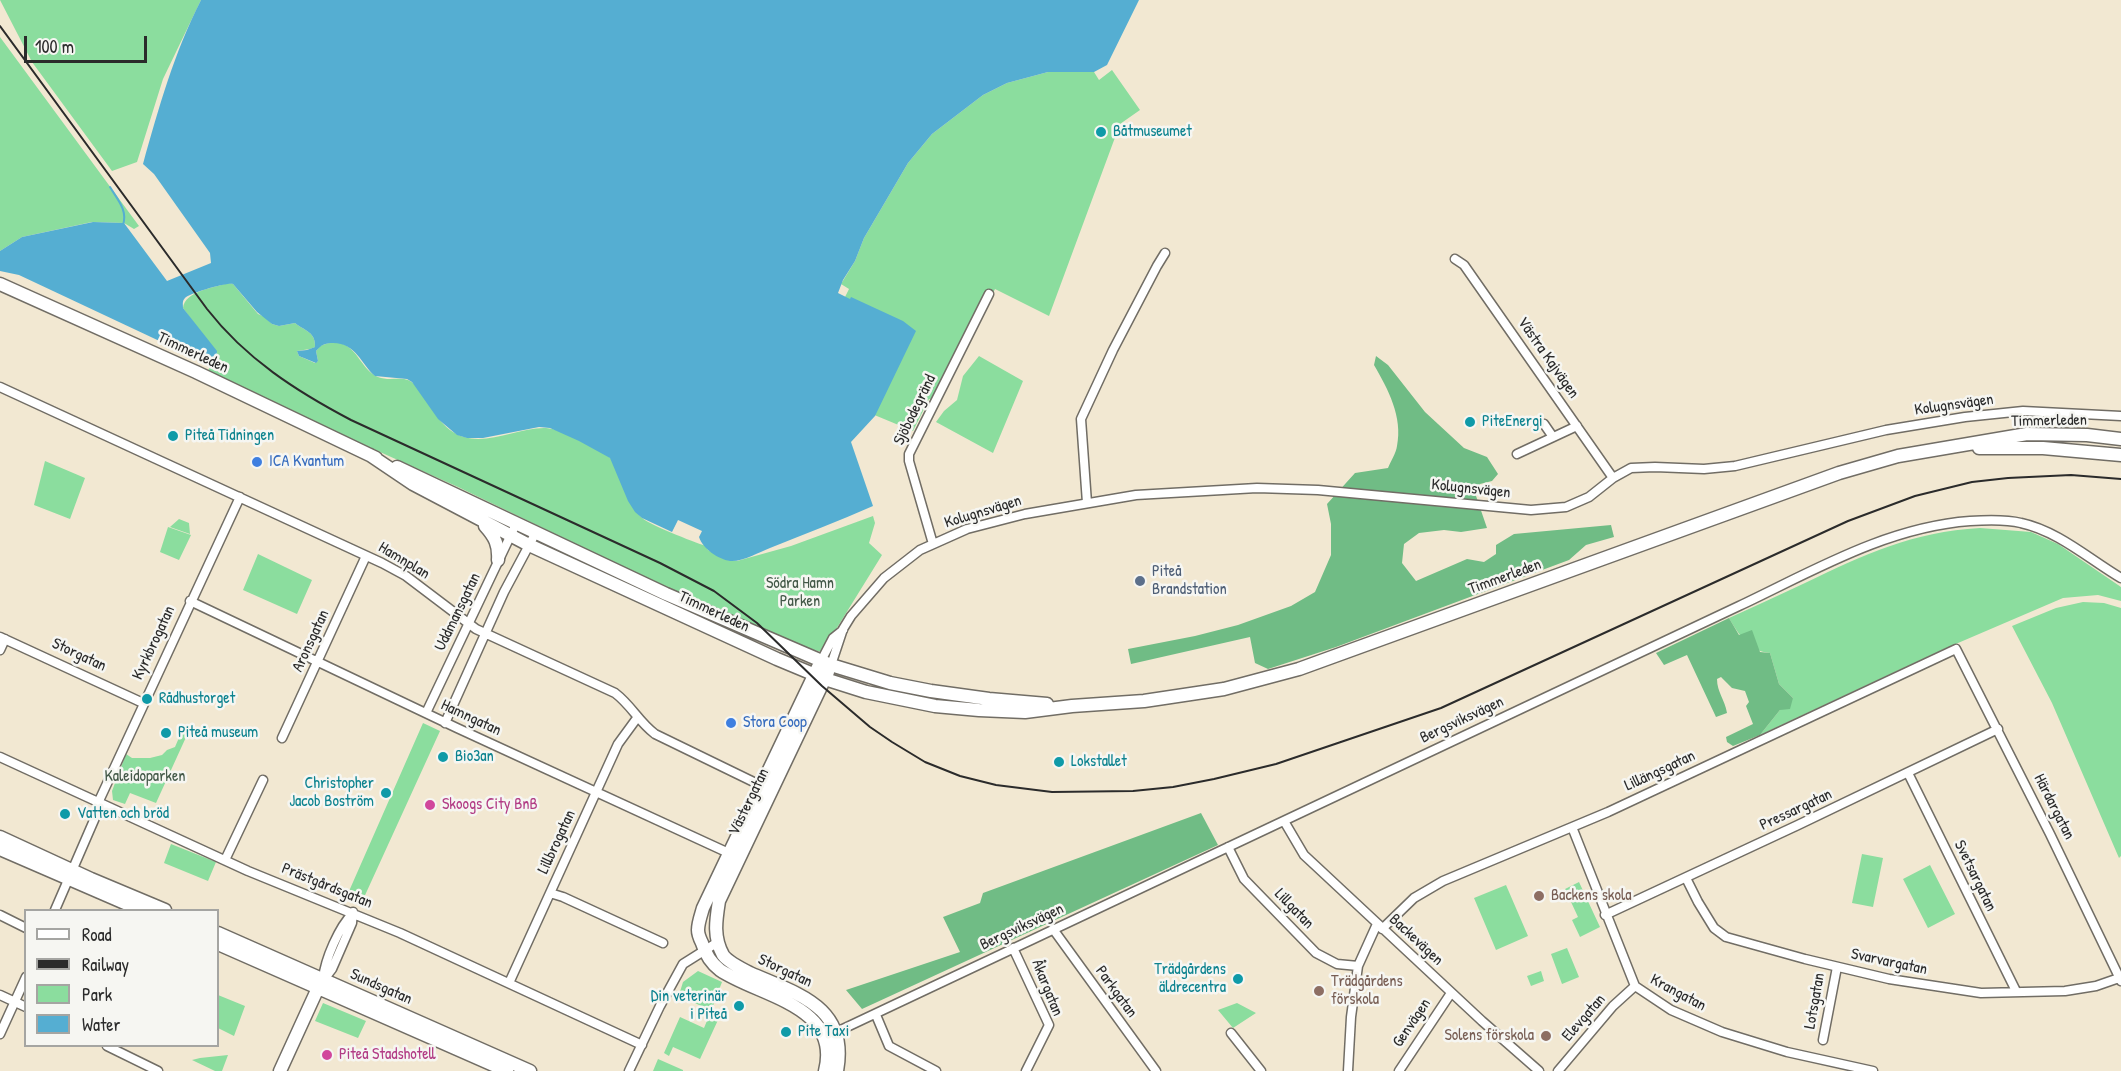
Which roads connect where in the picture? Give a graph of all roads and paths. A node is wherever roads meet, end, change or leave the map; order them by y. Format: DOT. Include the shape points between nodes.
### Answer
graph roads {
  1 [pos="1165,253"];
  2 [pos="1455,259"];
  3 [pos="2,285"];
  4 [pos="989,294"];
  5 [pos="0,387"];
  6 [pos="2121,416"];
  7 [pos="1544,424"];
  8 [pos="1577,426"];
  9 [pos="1553,437"];
  10 [pos="2121,439"];
  11 [pos="1942,448"];
  12 [pos="1517,454"];
  13 [pos="2121,455"];
  14 [pos="370,456"];
  15 [pos="1613,478"];
  16 [pos="240,497"];
  17 [pos="1087,503"];
  18 [pos="479,518"];
  19 [pos="513,530"];
  20 [pos="535,534"];
  21 [pos="933,544"];
  22 [pos="529,546"];
  23 [pos="366,556"];
  24 [pos="498,560"];
  25 [pos="2121,578"];
  26 [pos="190,601"];
  27 [pos="468,624"];
  28 [pos="486,635"];
  29 [pos="3,638"];
  30 [pos="1956,649"];
  31 [pos="0,650"];
  32 [pos="319,662"];
  33 [pos="826,663"];
  34 [pos="820,677"];
  35 [pos="143,703"];
  36 [pos="1072,706"];
  37 [pos="426,713"];
  38 [pos="637,718"];
  39 [pos="445,723"];
  40 [pos="1998,729"];
  41 [pos="282,738"];
  42 [pos="0,757"];
  43 [pos="1908,772"];
  44 [pos="263,780"];
  45 [pos="767,789"];
  46 [pos="596,792"];
  47 [pos="99,803"];
  48 [pos="1284,821"];
  49 [pos="1572,827"];
  50 [pos="0,837"];
  51 [pos="1228,847"];
  52 [pos="0,849"];
  53 [pos="735,856"];
  54 [pos="225,860"];
  55 [pos="70,874"];
  56 [pos="1686,878"];
  57 [pos="550,893"];
  58 [pos="55,909"];
  59 [pos="139,909"];
  60 [pos="162,909"];
  61 [pos="353,912"];
  62 [pos="0,915"];
  63 [pos="1605,915"];
  64 [pos="24,927"];
  65 [pos="1380,927"];
  66 [pos="1053,929"];
  67 [pos="219,933"];
  68 [pos="718,942"];
  69 [pos="663,943"];
  70 [pos="219,944"];
  71 [pos="1013,948"];
  72 [pos="704,949"];
  73 [pos="1358,966"];
  74 [pos="1837,967"];
  75 [pos="2120,979"];
  76 [pos="24,981"];
  77 [pos="321,983"];
  78 [pos="509,983"];
  79 [pos="1635,986"];
  80 [pos="2016,992"];
  81 [pos="1451,993"];
  82 [pos="0,995"];
  83 [pos="14,1002"];
  84 [pos="24,1006"];
  85 [pos="876,1015"];
  86 [pos="1231,1033"];
  87 [pos="0,1034"];
  88 [pos="828,1035"];
  89 [pos="1823,1040"];
  90 [pos="642,1045"];
  91 [pos="109,1047"];
  92 [pos="158,1071"];
  93 [pos="280,1071"];
  94 [pos="507,1071"];
  95 [pos="530,1071"];
  96 [pos="629,1071"];
  97 [pos="825,1071"];
  98 [pos="837,1071"];
  99 [pos="936,1071"];
  100 [pos="1026,1071"];
  101 [pos="1156,1071"];
  102 [pos="1261,1071"];
  103 [pos="1348,1071"];
  104 [pos="1399,1071"];
  105 [pos="1539,1071"];
  106 [pos="1558,1071"];
  107 [pos="1873,1071"];
  1 -- 17 [label="street" via="1081,418"];
  2 -- 8 [label="street, Västra Kajvägen" via="1464,265"];
  3 -- 14 [label="main road, Timmerleden"];
  4 -- 21 [label="street, Sjöbodegränd" via="909,454"];
  5 -- 16 [label="street, Hamnplan"];
  6 -- 15 [label="street, Kolugnsvägen" via="2023,411 1965,417 1886,430 1735,466 1631,468"];
  7 -- 9 [label="street"];
  8 -- 9 [label="street"];
  8 -- 15 [label="street, Västra Kajvägen"];
  9 -- 12 [label="street"];
  10 -- 11 [label="main road, Timmerleden" via="2027,434"];
  11 -- 13 [label="main road, Timmerleden" via="2043,448"];
  11 -- 36 [label="main road, Timmerleden" via="1839,473 1299,669 1224,689 1144,701"];
  14 -- 18 [label="main road, Timmerleden"];
  14 -- 19 [label="main road, Timmerleden" via="413,474"];
  15 -- 17 [label="street, Kolugnsvägen" via="1589,497 1566,507 1531,510 1257,488 1162,493"];
  16 -- 23 [label="street, Hamnplan"];
  16 -- 26 [label="street, Kyrkbrogatan"];
  17 -- 21 [label="street, Kolugnsvägen" via="967,529"];
  18 -- 19 [label="main road, Timmerleden"];
  18 -- 24 [label="main road" via="498,544"];
  19 -- 20 [label="main road, Timmerleden"];
  19 -- 22 [label="main road, Timmerleden"];
  19 -- 24 [label="street, Uddmansgatan"];
  20 -- 22 [label="street, Uddmansgatan"];
  20 -- 33 [label="main road, Timmerleden"];
  21 -- 33 [label="street, Kolugnsvägen" via="884,578 851,616"];
  22 -- 28 [label="street, Uddmansgatan"];
  22 -- 34 [label="main road, Timmerleden"];
  23 -- 27 [label="street, Hamnplan" via="406,576"];
  23 -- 32 [label="street, Aronsgatan"];
  24 -- 27 [label="street, Uddmansgatan"];
  25 -- 48 [label="street, Bergsviksvägen" via="2046,532 2020,523 1946,523 1891,537"];
  26 -- 32 [label="street, Hamngatan"];
  26 -- 35 [label="street, Kyrkbrogatan"];
  27 -- 28 [label="street, Hamnplan"];
  27 -- 37 [label="street, Uddmansgatan"];
  28 -- 38 [label="street, Hamnplan" via="615,693 627,702"];
  28 -- 39 [label="street, Uddmansgatan"];
  29 -- 31 [label="street"];
  29 -- 35 [label="street, Storgatan"];
  30 -- 40 [label="street, Härdargatan"];
  30 -- 49 [label="street, Lillängsgatan"];
  32 -- 37 [label="street, Hamngatan"];
  32 -- 41 [label="street, Aronsgatan"];
  33 -- 34 [label="main road, Västergatan"];
  33 -- 36 [label="main road, Timmerleden" via="931,691"];
  34 -- 36 [label="main road, Timmerleden" via="866,692 935,706 1025,712"];
  34 -- 45 [label="main road, Västergatan"];
  35 -- 47 [label="street, Kyrkbrogatan"];
  37 -- 39 [label="street, Hamngatan"];
  38 -- 45 [label="street, Hamnplan" via="655,734"];
  38 -- 46 [label="street, Lillbrogatan" via="618,744"];
  39 -- 46 [label="street, Hamngatan"];
  40 -- 43 [label="street, Pressargatan"];
  40 -- 75 [label="street, Härdargatan"];
  42 -- 47 [label="street, Prästgårdsgatan"];
  43 -- 56 [label="street, Pressargatan"];
  43 -- 80 [label="street, Svetsargatan"];
  44 -- 54 [label="street"];
  45 -- 53 [label="main road, Västergatan"];
  46 -- 53 [label="street, Hamngatan"];
  46 -- 57 [label="street, Lillbrogatan"];
  47 -- 54 [label="street, Prästgårdsgatan"];
  47 -- 55 [label="street, Kyrkbrogatan"];
  48 -- 51 [label="street, Bergsviksvägen"];
  48 -- 65 [label="street, Backevägen" via="1304,855"];
  49 -- 63 [label="street, Krangatan"];
  49 -- 65 [label="street, Lillängsgatan" via="1443,881 1414,898"];
  50 -- 55 [label="main road"];
  51 -- 66 [label="street, Bergsviksvägen"];
  51 -- 73 [label="street, Lillgatan" via="1244,879 1316,953 1337,964"];
  52 -- 55 [label="main road"];
  53 -- 68 [label="main road, Västergatan" via="719,901 715,925"];
  53 -- 72 [label="main road, Västergatan" via="703,908 698,931"];
  54 -- 61 [label="street, Prästgårdsgatan"];
  55 -- 58 [label="street, Kyrkbrogatan"];
  55 -- 59 [label="main road"];
  55 -- 60 [label="main road"];
  56 -- 63 [label="street, Pressargatan"];
  56 -- 74 [label="street, Svarvargatan" via="1714,928 1726,937"];
  57 -- 69 [label="street"];
  57 -- 78 [label="street, Lillbrogatan"];
  61 -- 77 [label="street" via="324,966"];
  61 -- 78 [label="street, Prästgårdsgatan"];
  62 -- 64 [label="street"];
  63 -- 79 [label="street, Krangatan"];
  65 -- 73 [label="street"];
  65 -- 81 [label="street, Backevägen"];
  66 -- 71 [label="street, Bergsviksvägen"];
  66 -- 101 [label="street, Parkgatan"];
  67 -- 77 [label="main road, Sundsgatan"];
  68 -- 72 [label="street"];
  68 -- 88 [label="main road, Storgatan" via="724,958 818,1007 827,1015"];
  70 -- 77 [label="main road, Sundsgatan"];
  71 -- 85 [label="street, Bergsviksvägen"];
  71 -- 100 [label="street, Åkargatan" via="1049,1025"];
  72 -- 88 [label="main road, Storgatan" via="719,969 799,1009"];
  72 -- 90 [label="street" via="683,964"];
  73 -- 103 [label="street"];
  74 -- 80 [label="street, Svarvargatan" via="1941,988"];
  74 -- 89 [label="street, Lotsgatan"];
  75 -- 80 [label="street, Svarvargatan" via="2065,991"];
  76 -- 83 [label="street"];
  77 -- 93 [label="main road"];
  77 -- 94 [label="main road, Sundsgatan"];
  77 -- 95 [label="main road, Sundsgatan"];
  78 -- 90 [label="street, Prästgårdsgatan"];
  79 -- 106 [label="street, Elevgatan"];
  79 -- 107 [label="street, Krangatan" via="1671,1010 1722,1032 1786,1052"];
  81 -- 104 [label="street, Genvägen"];
  81 -- 105 [label="street, Backevägen"];
  82 -- 83 [label="street"];
  83 -- 84 [label="street"];
  83 -- 87 [label="street"];
  85 -- 88 [label="street, Bergsviksvägen"];
  85 -- 99 [label="street" via="889,1046"];
  86 -- 102 [label="street"];
  88 -- 97 [label="main road"];
  88 -- 98 [label="main road" via="839,1048"];
  90 -- 96 [label="street"];
  91 -- 92 [label="street"];
}
